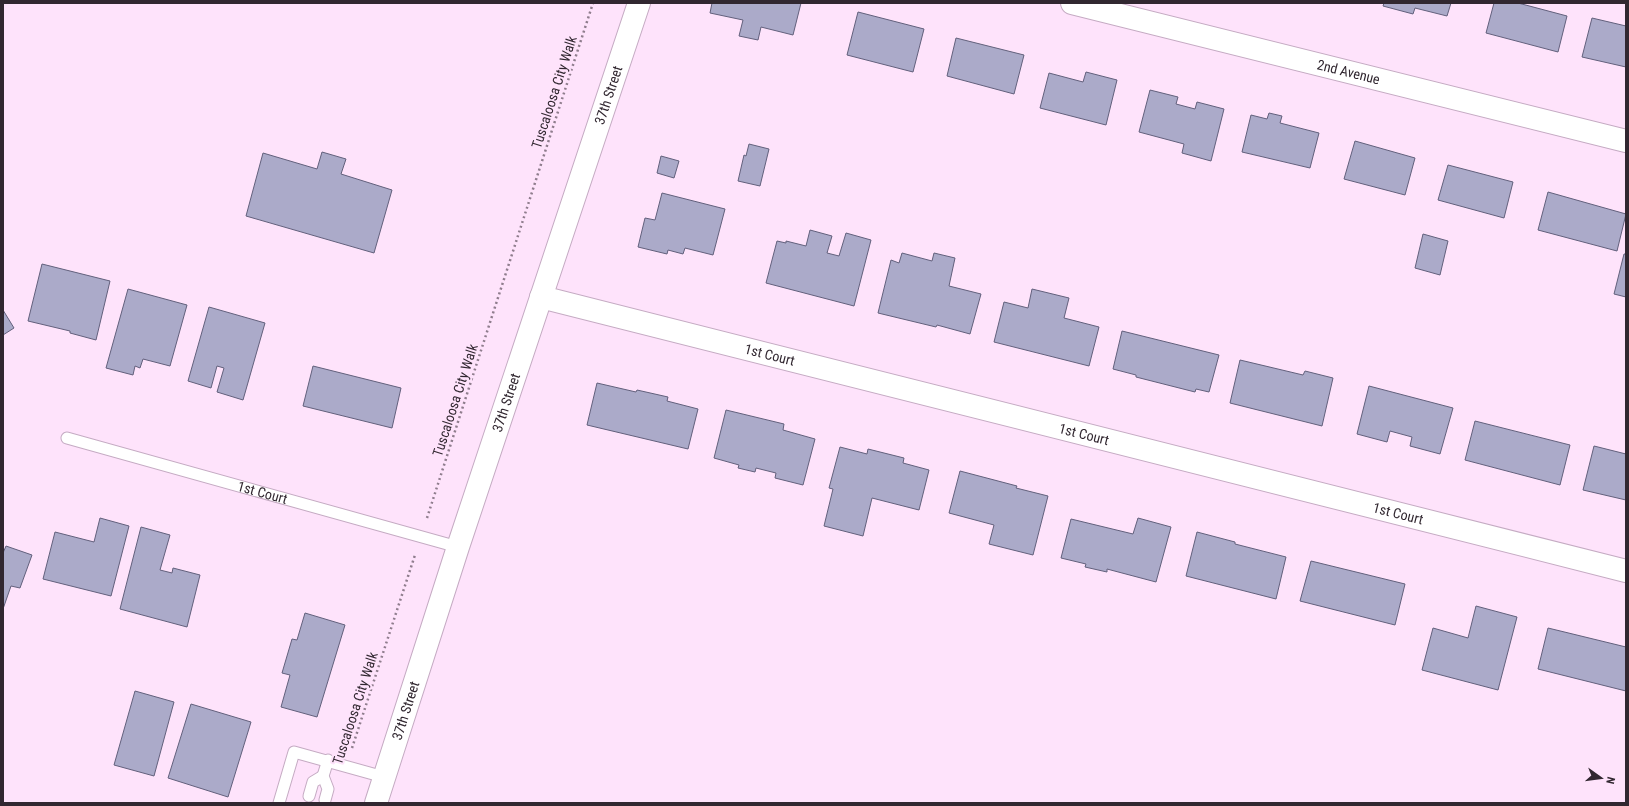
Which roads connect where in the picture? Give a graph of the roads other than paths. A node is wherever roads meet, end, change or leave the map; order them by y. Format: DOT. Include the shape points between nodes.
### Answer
graph roads {
  1 [pos="639,3"];
  2 [pos="1072,3"];
  3 [pos="1626,141"];
  4 [pos="541,296"];
  5 [pos="67,438"];
  6 [pos="458,547"];
  7 [pos="1626,571"];
  8 [pos="328,760"];
  9 [pos="323,776"];
  10 [pos="384,777"];
  11 [pos="309,796"];
  12 [pos="325,800"];
  13 [pos="279,803"];
  14 [pos="376,803"];
  1 -- 4 [label="street, 37th Street"];
  2 -- 3 [label="street, 2nd Avenue"];
  4 -- 6 [label="street, 37th Street"];
  4 -- 7 [label="street, 1st Court"];
  5 -- 6 [label="lane, 1st Court"];
  6 -- 10 [label="street, 37th Street"];
  8 -- 9 [label="lane"];
  8 -- 10 [label="lane"];
  8 -- 13 [label="lane" via="294,752"];
  9 -- 11 [label="lane" via="313,782"];
  9 -- 12 [label="lane" via="328,789"];
  10 -- 14 [label="street, 37th Street"];
}
